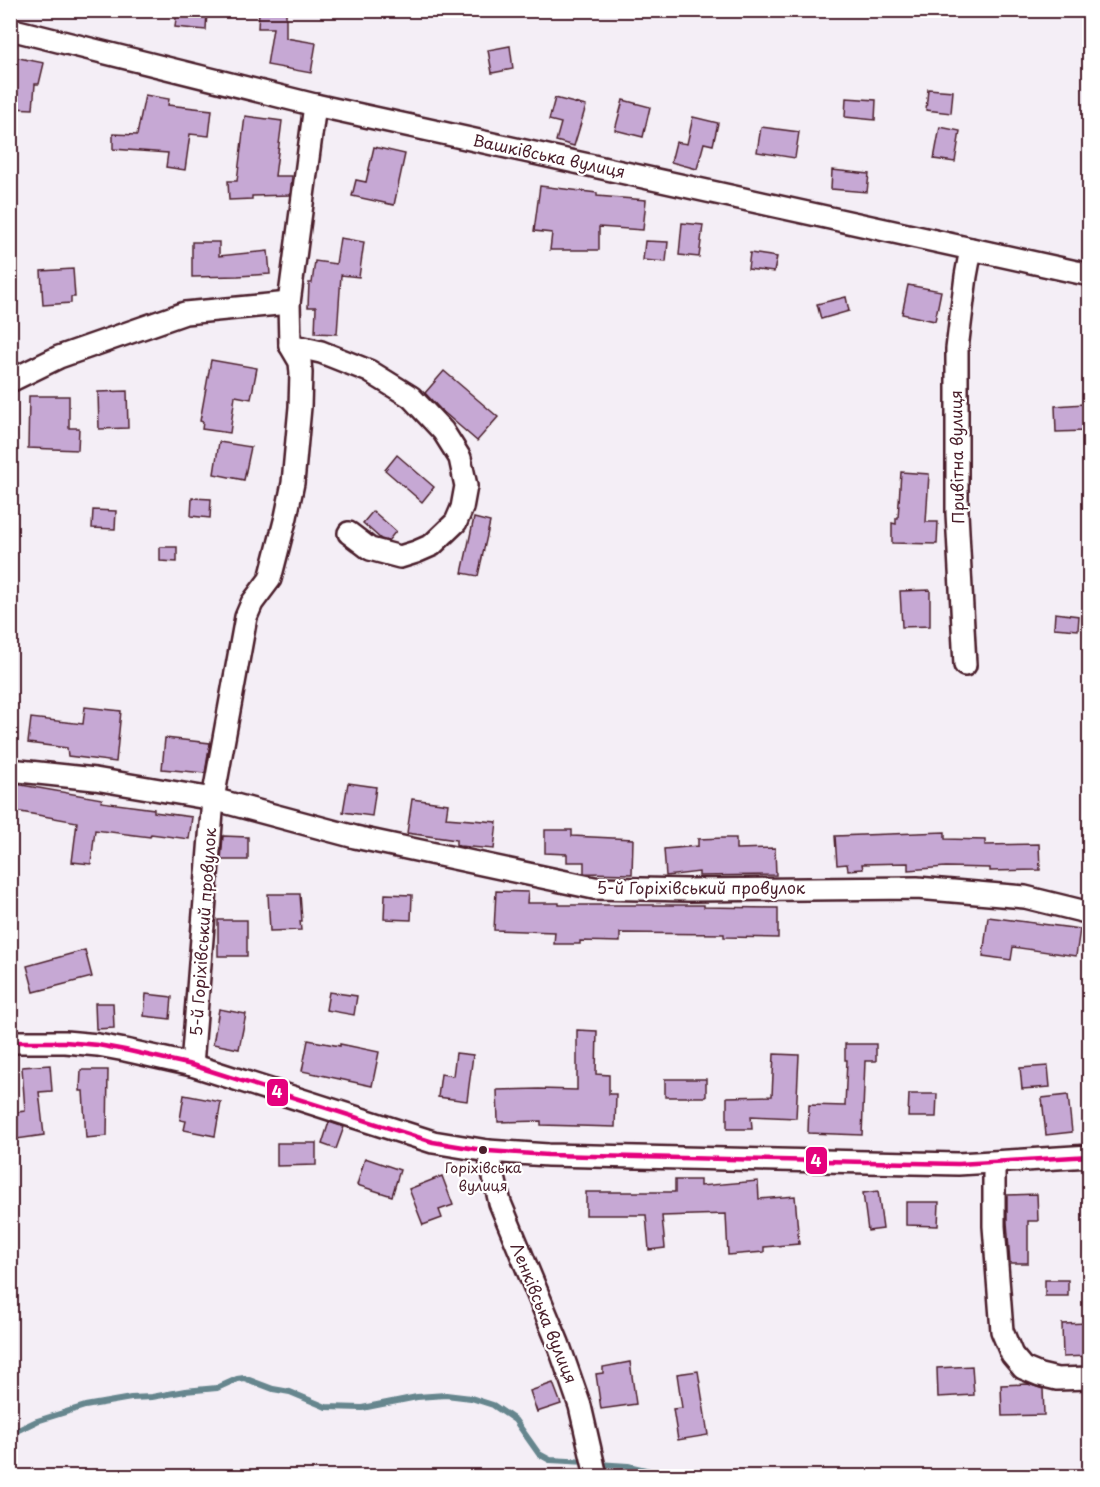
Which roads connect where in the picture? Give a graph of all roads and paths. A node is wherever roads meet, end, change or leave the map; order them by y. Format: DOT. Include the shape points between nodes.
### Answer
graph roads {
  1 [pos="10,29"];
  2 [pos="315,105"];
  3 [pos="971,249"];
  4 [pos="1089,275"];
  5 [pos="289,303"];
  6 [pos="290,345"];
  7 [pos="10,381"];
  8 [pos="349,533"];
  9 [pos="965,665"];
  10 [pos="10,770"];
  11 [pos="213,799"];
  12 [pos="1089,913"];
  13 [pos="10,1042"];
  14 [pos="192,1065"];
  15 [pos="488,1151"];
  16 [pos="1089,1156"];
  17 [pos="994,1163"];
  18 [pos="1089,1378"];
  19 [pos="596,1476"];
  1 -- 2 [label="street, Вашківська вулиця"];
  2 -- 3 [label="street, Вашківська вулиця"];
  2 -- 5 [label="street, 5-й Горіхівський провулок"];
  3 -- 4 [label="street, Вашківська вулиця"];
  3 -- 9 [label="street, Привітна вулиця" via="957,348 957,513"];
  5 -- 6 [label="street, 5-й Горіхівський провулок"];
  5 -- 7 [label="street" via="184,313 59,357"];
  6 -- 8 [label="street" via="321,352 369,371 411,397 443,431 460,458 466,486 462,508 456,522 432,545 400,557 370,549"];
  6 -- 11 [label="street, 5-й Горіхівський провулок" via="300,362 301,373 293,483 270,579 246,617"];
  10 -- 11 [label="street" via="95,778"];
  11 -- 12 [label="street, 5-й Горіхівський провулок" via="355,837 594,888 917,888 1025,897"];
  11 -- 14 [label="street, 5-й Горіхівський провулок"];
  13 -- 14 [label="street" via="98,1045"];
  14 -- 15 [label="street" via="433,1142"];
  15 -- 17 [label="street"];
  15 -- 19 [label="street, Ленківська вулиця" via="500,1203 580,1406"];
  16 -- 17 [label="street"];
  17 -- 18 [label="street" via="1002,1331 1012,1355 1023,1368 1040,1375"];
}
